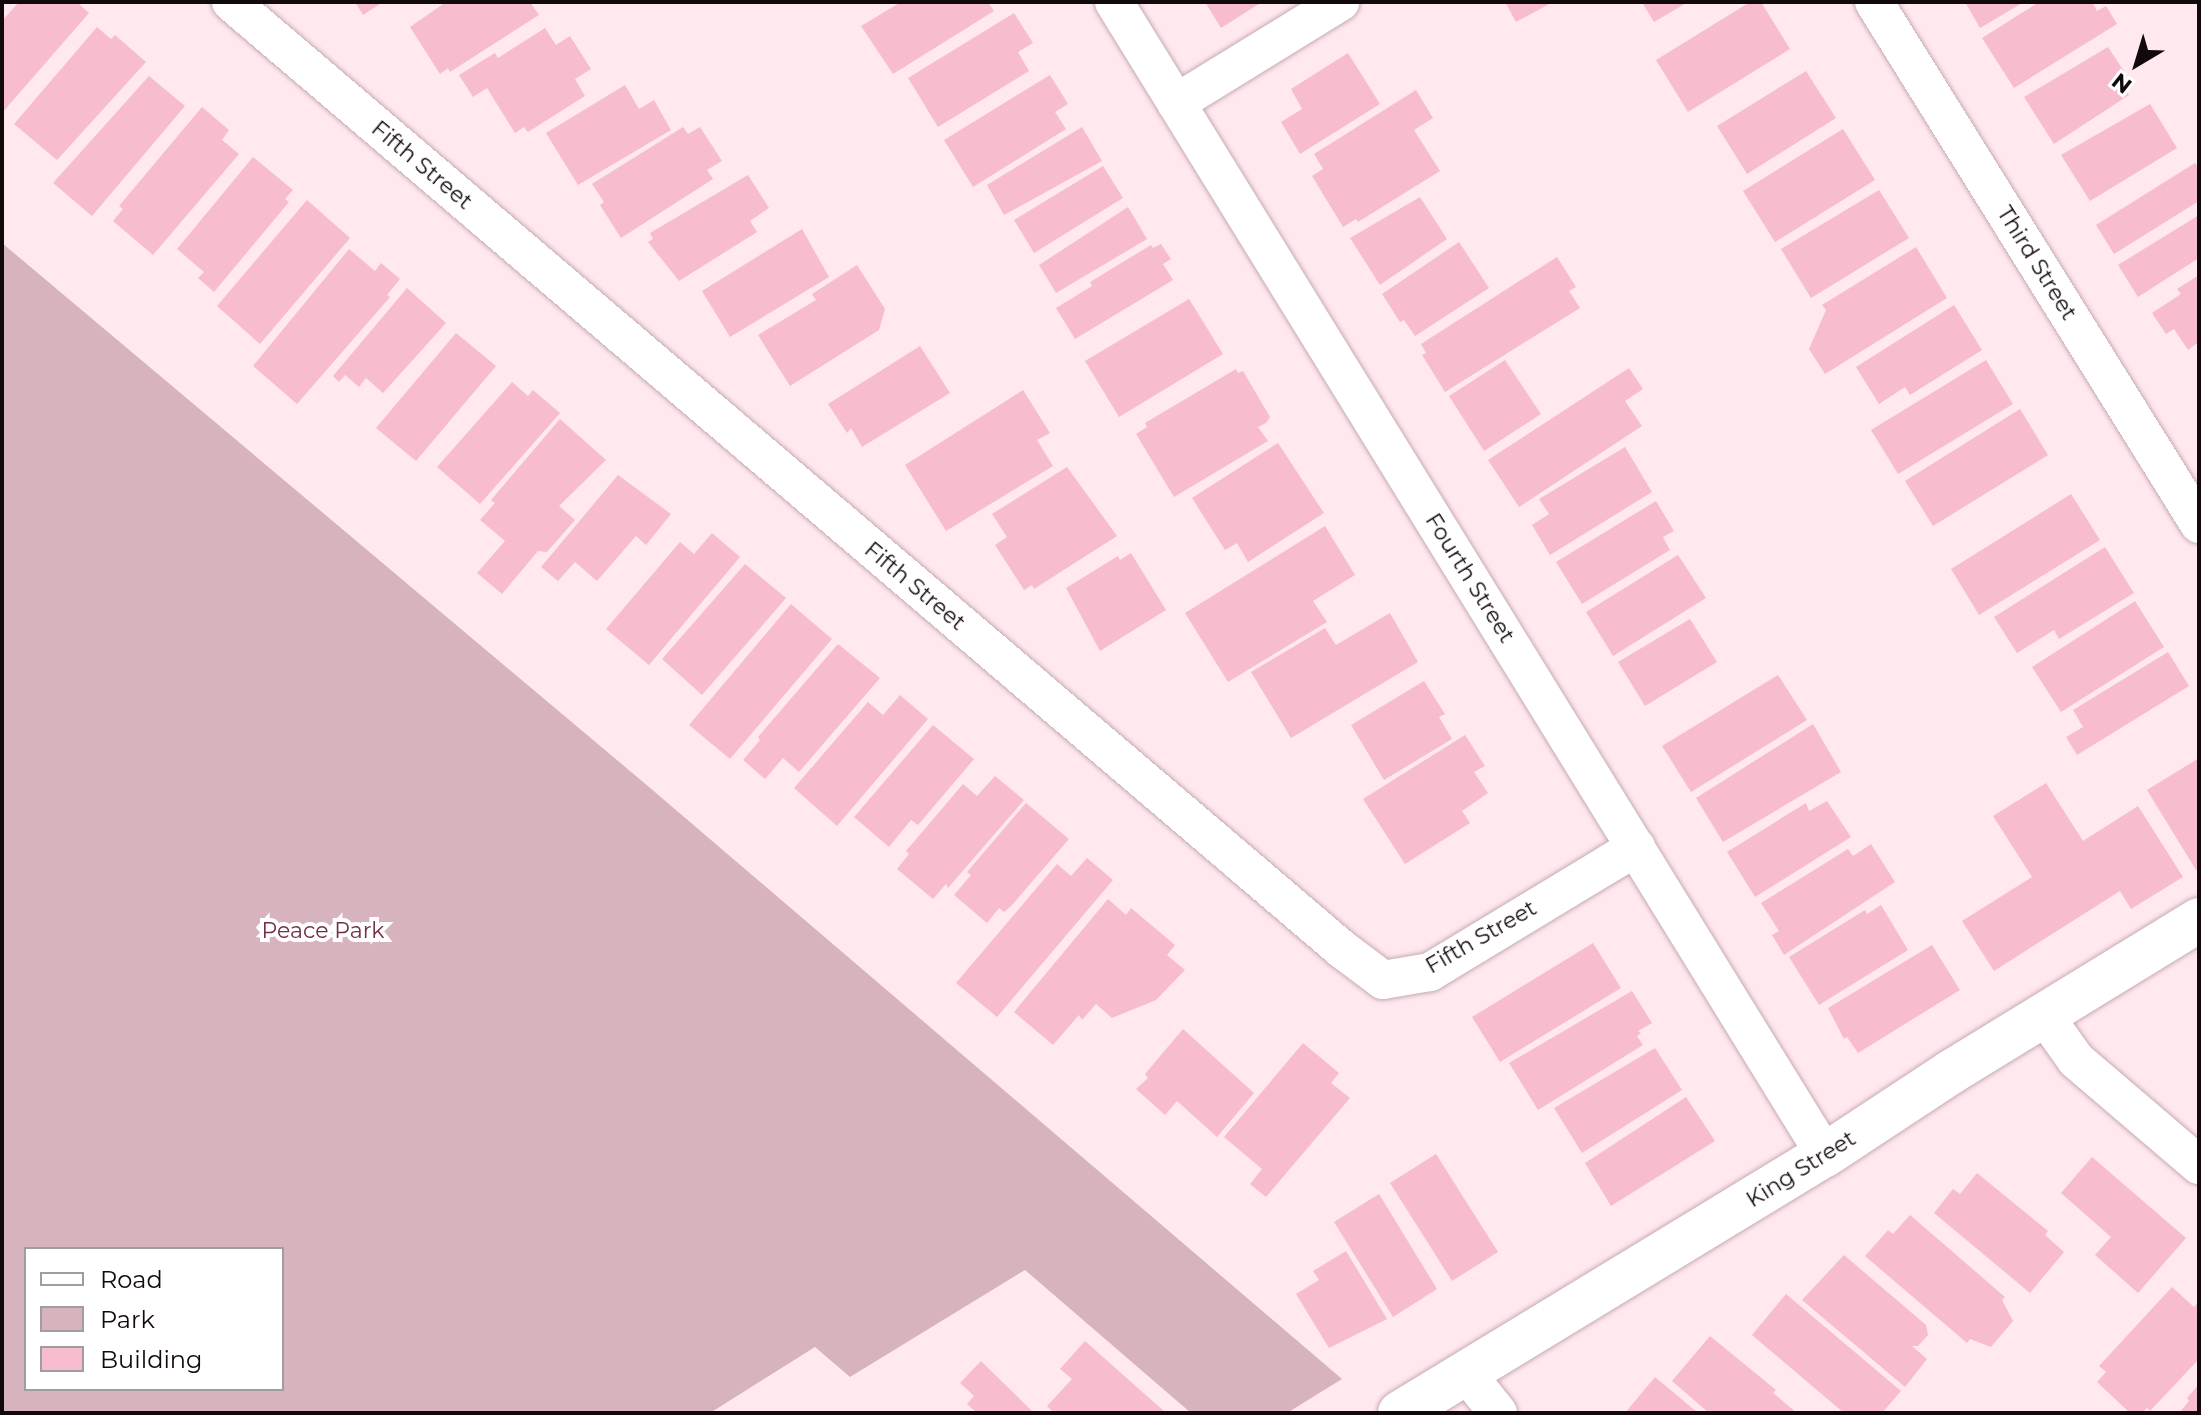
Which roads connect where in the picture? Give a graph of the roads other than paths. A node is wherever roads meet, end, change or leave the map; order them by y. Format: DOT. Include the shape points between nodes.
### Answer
graph roads {
  1 [pos="231,2"];
  2 [pos="1114,2"];
  3 [pos="1340,2"];
  4 [pos="1874,2"];
  5 [pos="1176,103"];
  6 [pos="2199,524"];
  7 [pos="1636,847"];
  8 [pos="2199,920"];
  9 [pos="2044,1015"];
  10 [pos="1825,1155"];
  11 [pos="2199,1165"];
  12 [pos="1467,1374"];
  13 [pos="1400,1413"];
  14 [pos="1498,1413"];
  1 -- 7 [label="street, Fifth Street" via="1383,980 1430,972"];
  2 -- 5 [label="street, Fourth Street"];
  3 -- 5 [label="street"];
  4 -- 6 [label="street, Third Street"];
  5 -- 7 [label="street, Fourth Street"];
  7 -- 10 [label="street, Fourth Street"];
  8 -- 9 [label="main road, King Street"];
  9 -- 10 [label="main road, King Street"];
  9 -- 11 [label="street" via="2076,1060"];
  10 -- 12 [label="main road, King Street"];
  12 -- 13 [label="main road, King Street"];
  12 -- 14 [label="street"];
}
